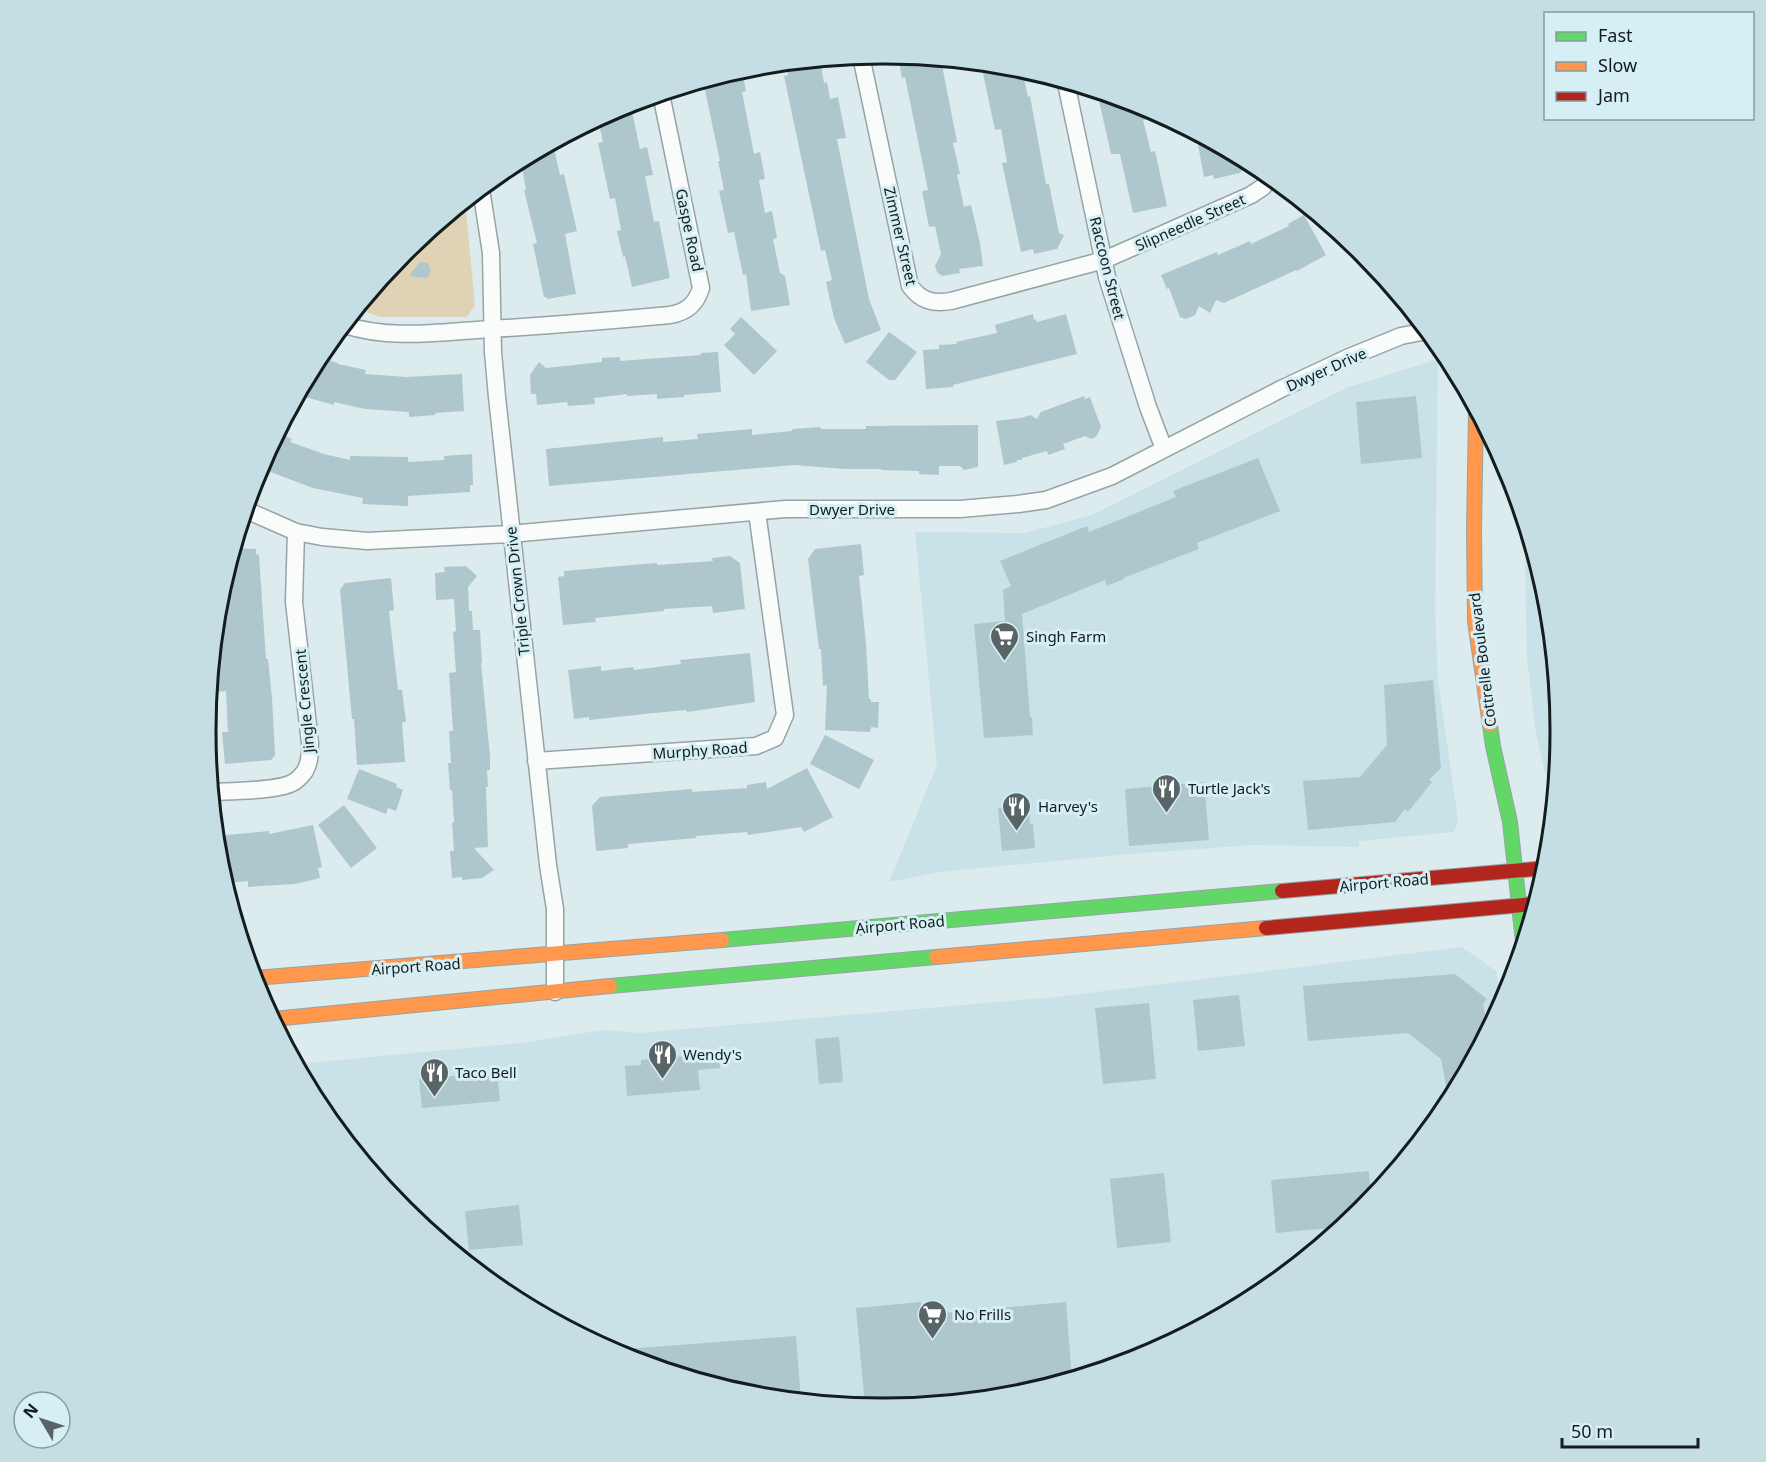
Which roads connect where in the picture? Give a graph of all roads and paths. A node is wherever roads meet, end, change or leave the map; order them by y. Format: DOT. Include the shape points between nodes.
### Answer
graph roads {
  1 [pos="863,65"];
  2 [pos="1068,91"];
  3 [pos="663,102"];
  4 [pos="1264,185"];
  5 [pos="482,198"];
  6 [pos="1104,260"];
  7 [pos="352,327"];
  8 [pos="492,329"];
  9 [pos="1417,333"];
  10 [pos="1476,426"];
  11 [pos="1164,449"];
  12 [pos="757,512"];
  13 [pos="253,513"];
  14 [pos="296,532"];
  15 [pos="510,534"];
  16 [pos="536,761"];
  17 [pos="220,791"];
  18 [pos="1535,869"];
  19 [pos="1515,871"];
  20 [pos="1527,905"];
  21 [pos="1519,906"];
  22 [pos="1521,923"];
  23 [pos="555,955"];
  24 [pos="264,977"];
  25 [pos="555,992"];
  26 [pos="281,1018"];
  1 -- 6 [label="street, Zimmer Street" via="910,286 915,293 935,303 951,301"];
  2 -- 6 [label="street, Raccoon Street"];
  3 -- 8 [label="street, Gaspe Road" via="699,271 698,300 688,309 670,315"];
  4 -- 6 [label="street, Slipneedle Street" via="1251,195"];
  5 -- 8 [label="street, Triple Crown Drive" via="490,253"];
  6 -- 11 [label="street, Raccoon Street"];
  7 -- 8 [label="street" via="421,334"];
  8 -- 15 [label="street, Triple Crown Drive"];
  9 -- 11 [label="street, Dwyer Drive" via="1347,358"];
  10 -- 19 [label="main road, Cottrelle Boulevard" via="1475,621"];
  11 -- 12 [label="street, Dwyer Drive" via="1112,476 1046,500 960,509"];
  12 -- 15 [label="street, Dwyer Drive"];
  12 -- 16 [label="street, Murphy Road" via="785,715 775,738 756,746"];
  13 -- 14 [label="street, Dwyer Drive"];
  14 -- 15 [label="street, Dwyer Drive" via="367,541"];
  14 -- 17 [label="street, Jingle Crescent" via="294,602 310,759 291,784"];
  15 -- 16 [label="street, Triple Crown Drive"];
  16 -- 23 [label="street, Triple Crown Drive" via="555,909"];
  18 -- 19 [label="main road, Airport Road"];
  19 -- 21 [label="main road, Cottrelle Boulevard"];
  19 -- 23 [label="main road, Airport Road"];
  20 -- 21 [label="main road"];
  21 -- 22 [label="main road, Cottrelle Boulevard"];
  21 -- 25 [label="main road"];
  23 -- 24 [label="main road, Airport Road"];
  23 -- 25 [label="street, Triple Crown Drive"];
  25 -- 26 [label="main road"];
}
